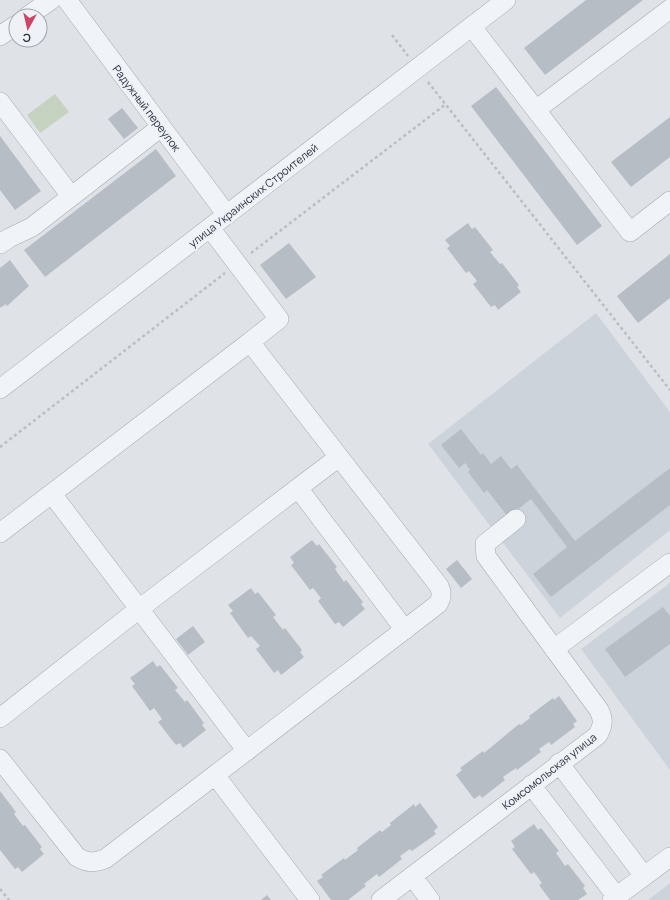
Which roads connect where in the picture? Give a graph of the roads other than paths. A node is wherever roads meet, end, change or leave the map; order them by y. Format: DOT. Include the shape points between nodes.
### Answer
graph roads {
  1 [pos="51,0"];
  2 [pos="67,0"];
  3 [pos="506,0"];
  4 [pos="40,8"];
  5 [pos="670,9"];
  6 [pos="472,27"];
  7 [pos="0,102"];
  8 [pos="537,110"];
  9 [pos="161,127"];
  10 [pos="71,196"];
  11 [pos="670,201"];
  12 [pos="227,215"];
  13 [pos="210,228"];
  14 [pos="3,236"];
  15 [pos="250,342"];
  16 [pos="0,389"];
  17 [pos="339,457"];
  18 [pos="298,488"];
  19 [pos="52,494"];
  20 [pos="516,519"];
  21 [pos="0,533"];
  22 [pos="670,563"];
  23 [pos="139,609"];
  24 [pos="405,630"];
  25 [pos="554,649"];
  26 [pos="0,718"];
  27 [pos="247,751"];
  28 [pos="0,759"];
  29 [pos="559,763"];
  30 [pos="216,775"];
  31 [pos="532,784"];
  32 [pos="670,857"];
  33 [pos="412,876"];
  34 [pos="644,876"];
  35 [pos="615,898"];
  36 [pos="310,900"];
  37 [pos="381,900"];
  38 [pos="430,900"];
  1 -- 4 [label="street"];
  2 -- 9 [label="street, Радужный переулок"];
  3 -- 6 [label="street, улица Украинских Строителей"];
  5 -- 8 [label="street"];
  6 -- 8 [label="street"];
  6 -- 12 [label="street, улица Украинских Строителей"];
  7 -- 10 [label="street"];
  8 -- 11 [label="street" via="630,232"];
  9 -- 10 [label="street"];
  9 -- 12 [label="street, Радужный переулок"];
  10 -- 14 [label="street" via="32,227"];
  12 -- 13 [label="street, улица Украинских Строителей"];
  13 -- 15 [label="street" via="279,319"];
  13 -- 16 [label="street, улица Украинских Строителей"];
  15 -- 17 [label="street"];
  15 -- 19 [label="street"];
  17 -- 18 [label="street"];
  17 -- 24 [label="street" via="442,593 438,604"];
  18 -- 23 [label="street"];
  18 -- 24 [label="street"];
  19 -- 21 [label="street"];
  19 -- 23 [label="street"];
  20 -- 25 [label="street" via="485,544 486,556"];
  22 -- 25 [label="street"];
  23 -- 26 [label="street"];
  23 -- 27 [label="street"];
  24 -- 27 [label="street"];
  25 -- 29 [label="street, Комсомольская улица" via="603,718 598,735"];
  27 -- 30 [label="street"];
  28 -- 30 [label="street" via="77,857 86,863 105,859"];
  29 -- 31 [label="street, Комсомольская улица"];
  29 -- 34 [label="street"];
  30 -- 36 [label="street"];
  31 -- 33 [label="street, Комсомольская улица"];
  31 -- 35 [label="street"];
  32 -- 34 [label="street"];
  33 -- 37 [label="street, Комсомольская улица"];
  33 -- 38 [label="street"];
  34 -- 35 [label="street"];
}
